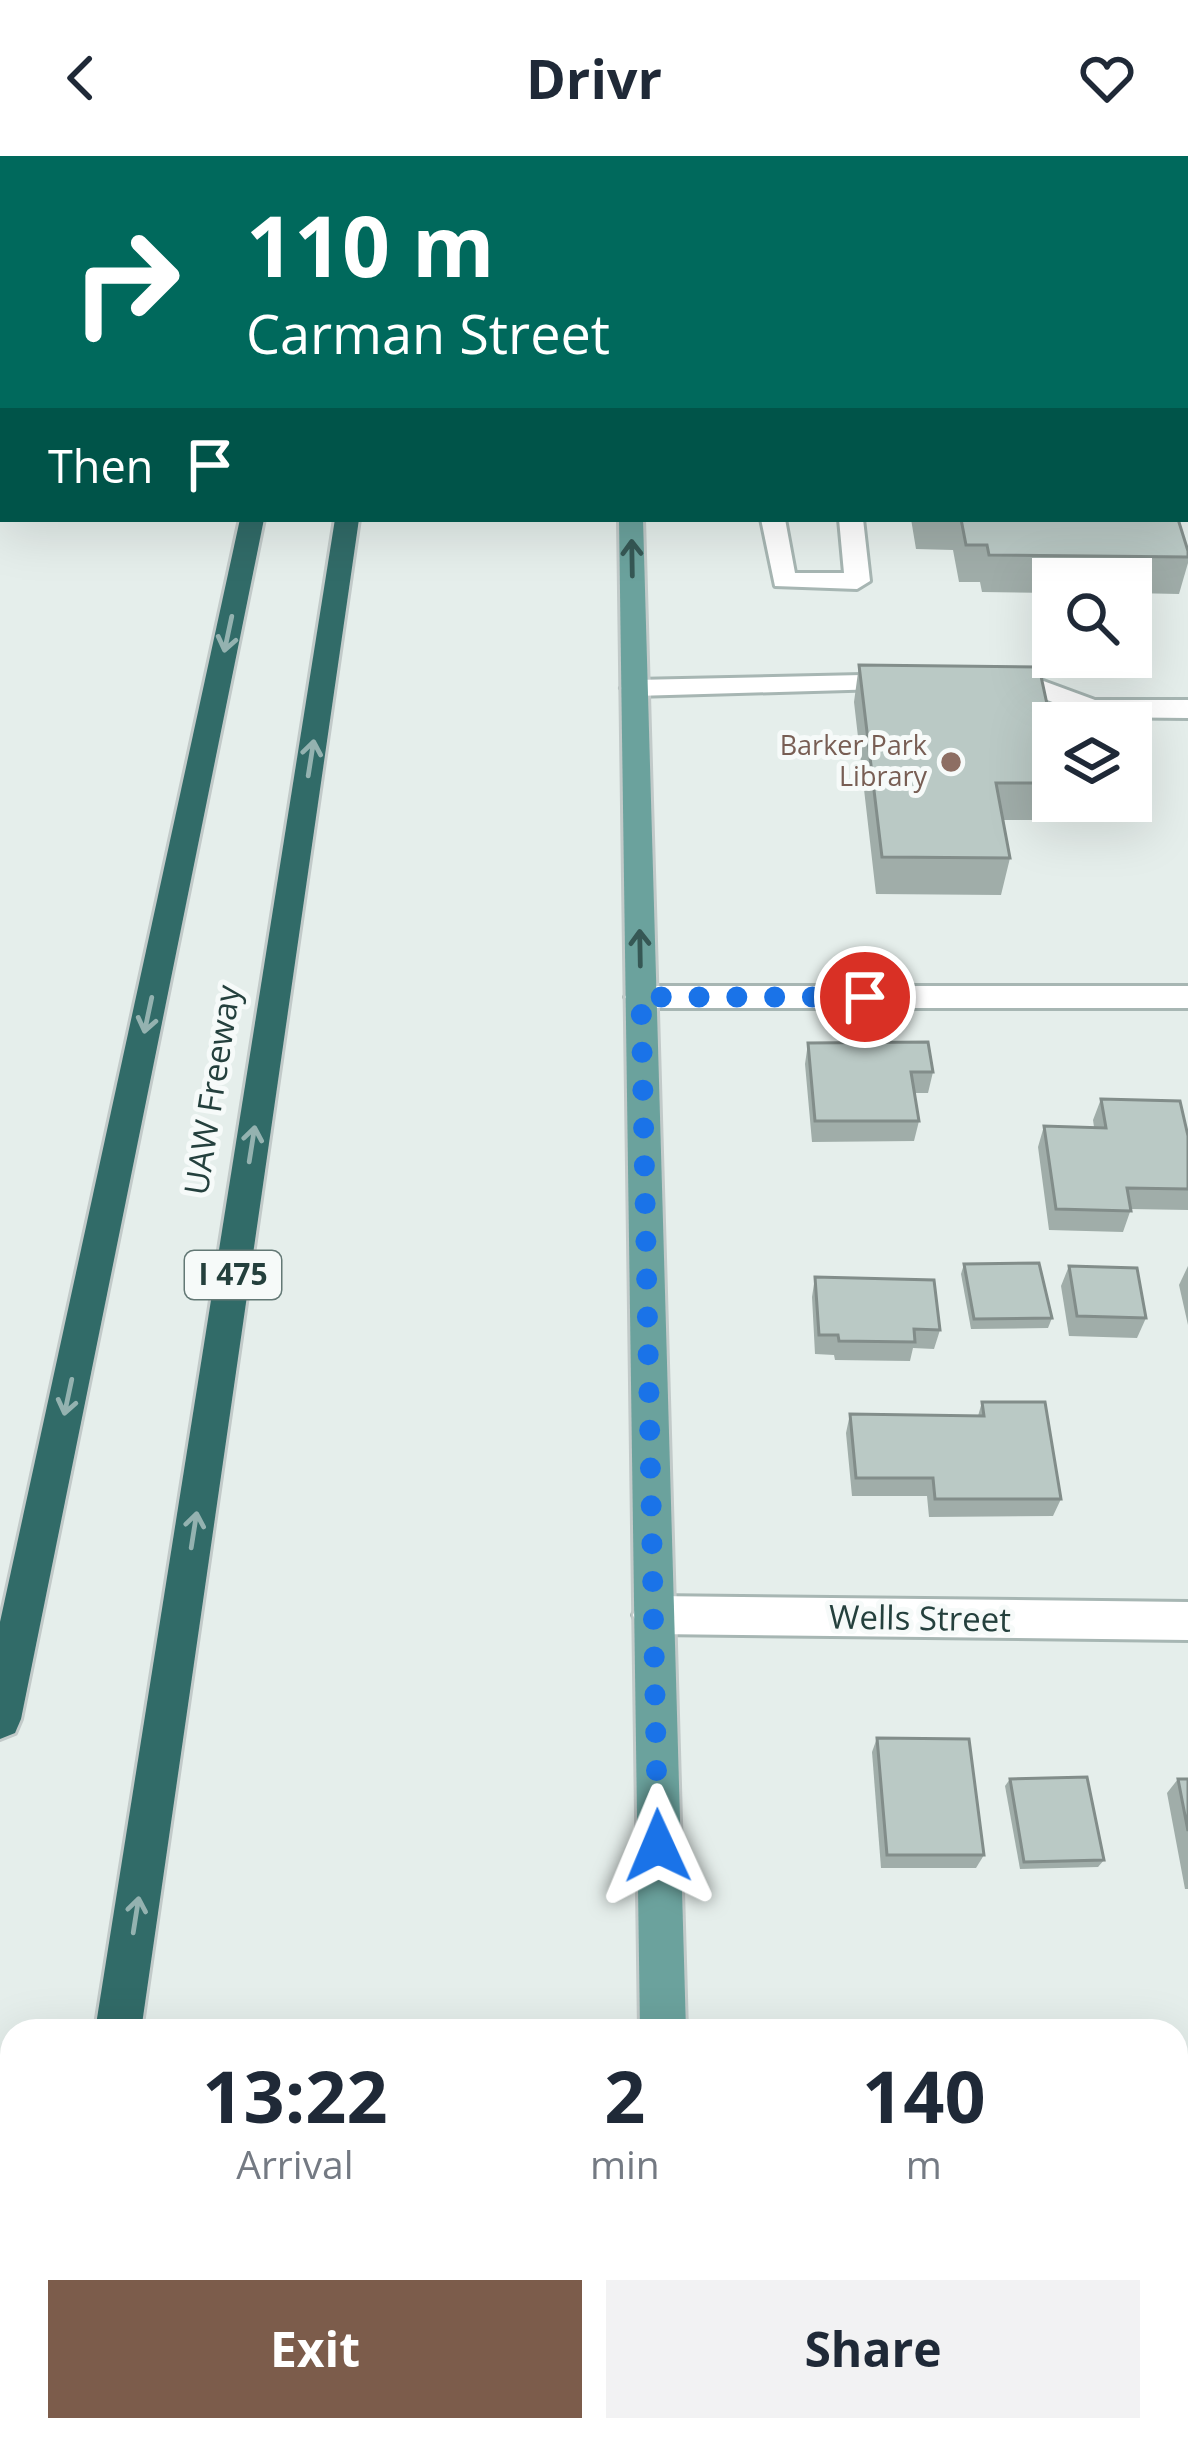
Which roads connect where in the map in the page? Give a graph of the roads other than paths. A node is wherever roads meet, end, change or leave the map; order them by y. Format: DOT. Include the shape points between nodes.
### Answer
graph roads {
  1 [pos="251,522"];
  2 [pos="347,522"];
  3 [pos="631,522"];
  4 [pos="774,522"];
  5 [pos="850,522"];
  6 [pos="634,688"];
  7 [pos="1188,709"];
  8 [pos="641,997"];
  9 [pos="1188,997"];
  10 [pos="653,1615"];
  11 [pos="1188,1621"];
  12 [pos="0,1719"];
  13 [pos="120,2019"];
  14 [pos="663,2019"];
  1 -- 12 [label="highway, one-way"];
  13 -- 2 [label="highway, UAW Freeway / I 475, one-way"];
  6 -- 3 [label="main road, one-way"];
  4 -- 5 [label="street" via="784,581 857,581"];
  6 -- 7 [label="street" via="853,681 1038,687 1092,708"];
  8 -- 6 [label="main road, one-way"];
  8 -- 9 [label="street"];
  8 -- 10 [label="main road"];
  10 -- 11 [label="street, Wells Street"];
  10 -- 14 [label="main road"];
}
